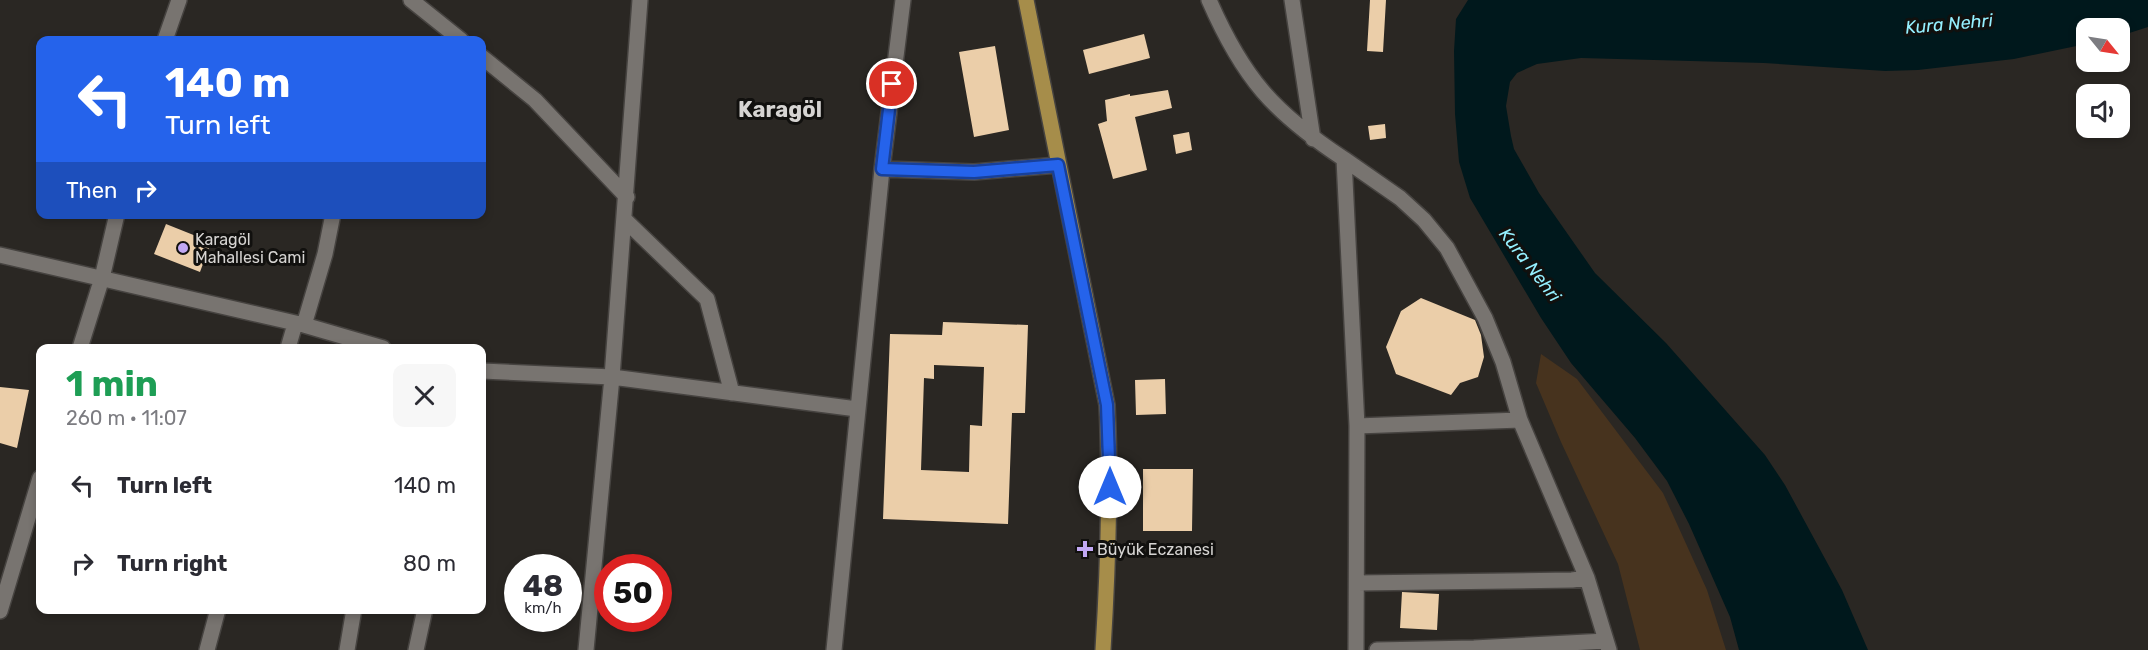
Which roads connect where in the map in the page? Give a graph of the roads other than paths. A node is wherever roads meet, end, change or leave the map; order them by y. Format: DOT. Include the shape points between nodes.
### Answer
graph roads {
  1 [pos="179,0"];
  2 [pos="411,0"];
  3 [pos="640,0"];
  4 [pos="903,0"];
  5 [pos="1026,0"];
  6 [pos="1209,0"];
  7 [pos="1292,0"];
  8 [pos="166,36"];
  9 [pos="456,36"];
  10 [pos="486,60"];
  11 [pos="1313,139"];
  12 [pos="1344,159"];
  13 [pos="1058,165"];
  14 [pos="882,169"];
  15 [pos="627,197"];
  16 [pos="116,219"];
  17 [pos="332,219"];
  18 [pos="625,220"];
  19 [pos="0,255"];
  20 [pos="102,278"];
  21 [pos="300,324"];
  22 [pos="81,344"];
  23 [pos="290,344"];
  24 [pos="369,344"];
  25 [pos="486,371"];
  26 [pos="612,377"];
  27 [pos="732,393"];
  28 [pos="857,409"];
  29 [pos="1520,420"];
  30 [pos="1357,426"];
  31 [pos="36,491"];
  32 [pos="1587,578"];
  33 [pos="1358,583"];
  34 [pos="0,611"];
  35 [pos="217,614"];
  36 [pos="353,614"];
  37 [pos="424,614"];
  38 [pos="1607,645"];
  39 [pos="1474,649"];
  40 [pos="207,650"];
  41 [pos="347,650"];
  42 [pos="416,650"];
  43 [pos="586,650"];
  44 [pos="834,650"];
  45 [pos="1103,650"];
  46 [pos="1356,650"];
  47 [pos="1377,650"];
  1 -- 8 [label="street"];
  2 -- 9 [label="street"];
  3 -- 15 [label="street"];
  4 -- 14 [label="street"];
  5 -- 13 [label="main road"];
  6 -- 11 [label="street" via="1237,58 1257,87"];
  7 -- 11 [label="street"];
  10 -- 15 [label="street" via="535,100"];
  11 -- 12 [label="street"];
  12 -- 29 [label="street" via="1400,198 1447,248 1485,318"];
  12 -- 30 [label="street"];
  13 -- 14 [label="street" via="974,172"];
  13 -- 45 [label="main road" via="1107,405 1109,555"];
  14 -- 28 [label="street"];
  15 -- 18 [label="street"];
  16 -- 20 [label="street"];
  17 -- 21 [label="street" via="325,254"];
  18 -- 26 [label="street"];
  18 -- 27 [label="street" via="707,299"];
  19 -- 20 [label="street"];
  20 -- 21 [label="street"];
  20 -- 22 [label="street"];
  21 -- 23 [label="street"];
  21 -- 24 [label="street"];
  25 -- 26 [label="street"];
  26 -- 27 [label="street"];
  26 -- 43 [label="street"];
  27 -- 28 [label="street"];
  28 -- 44 [label="street"];
  29 -- 30 [label="street"];
  29 -- 32 [label="street"];
  30 -- 33 [label="street"];
  31 -- 34 [label="street"];
  32 -- 33 [label="street"];
  32 -- 38 [label="street"];
  33 -- 46 [label="street"];
  35 -- 40 [label="street"];
  36 -- 41 [label="street"];
  37 -- 42 [label="street"];
  38 -- 39 [label="street"];
  39 -- 47 [label="street"];
}
